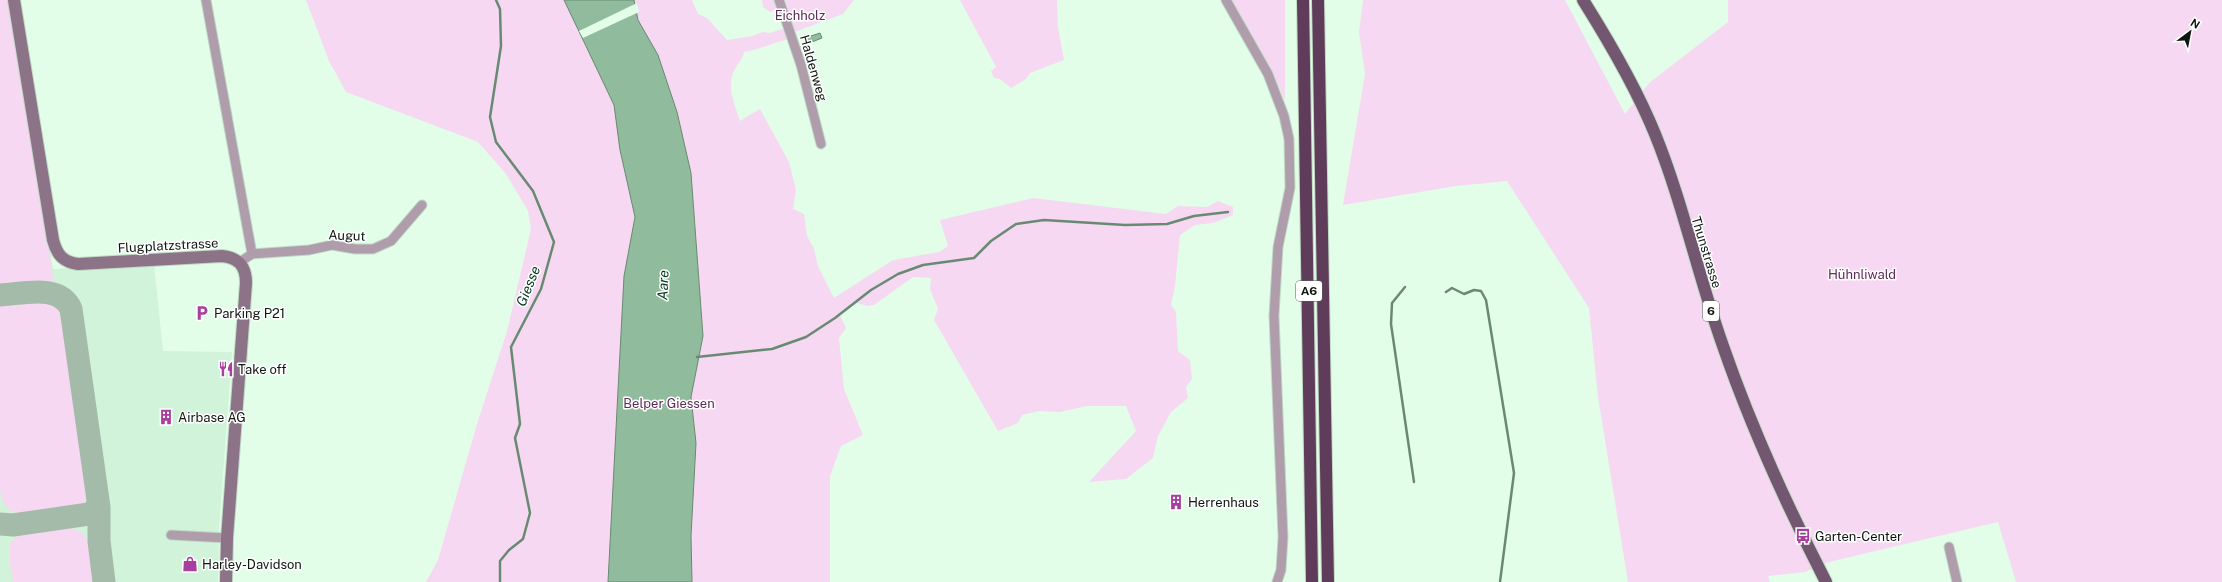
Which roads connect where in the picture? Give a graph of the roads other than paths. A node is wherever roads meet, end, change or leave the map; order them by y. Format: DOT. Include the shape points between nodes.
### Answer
graph roads {
  1 [pos="14,0"];
  2 [pos="206,0"];
  3 [pos="779,0"];
  4 [pos="1226,0"];
  5 [pos="1304,0"];
  6 [pos="1318,0"];
  7 [pos="1583,0"];
  8 [pos="821,144"];
  9 [pos="422,204"];
  10 [pos="252,254"];
  11 [pos="240,262"];
  12 [pos="170,535"];
  13 [pos="227,538"];
  14 [pos="1949,547"];
  15 [pos="226,582"];
  16 [pos="1277,582"];
  17 [pos="1312,582"];
  18 [pos="1328,582"];
  19 [pos="1826,582"];
  20 [pos="1957,582"];
  1 -- 11 [label="street, Flugplatzstrasse" via="53,240 58,254 64,260 78,264 216,255"];
  2 -- 10 [label="street"];
  3 -- 8 [label="street, Haldenweg" via="801,65"];
  4 -- 16 [label="street" via="1271,80 1289,139 1290,188 1278,247 1274,303 1283,536 1281,570"];
  5 -- 17 [label="highway, A6"];
  6 -- 18 [label="highway, A6"];
  7 -- 19 [label="main road, Thunstrasse / 6" via="1620,61 1656,136 1735,381"];
  9 -- 10 [label="street, Augut" via="391,241 373,249 332,245 309,250"];
  10 -- 11 [label="street"];
  11 -- 13 [label="street" via="245,271 246,283"];
  12 -- 13 [label="street"];
  13 -- 15 [label="street"];
  14 -- 20 [label="street"];
}
